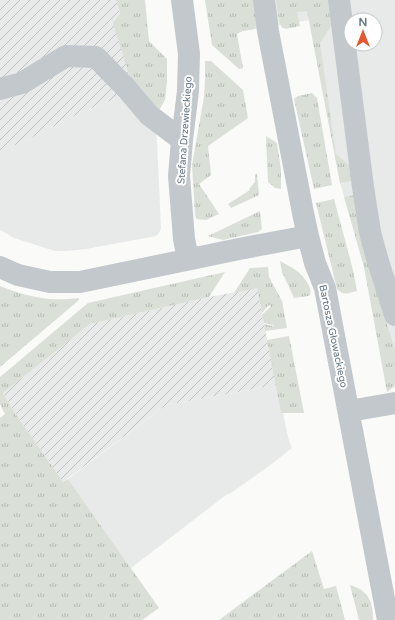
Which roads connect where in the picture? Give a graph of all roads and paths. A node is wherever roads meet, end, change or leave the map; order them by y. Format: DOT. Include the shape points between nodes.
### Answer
graph roads {
  1 [pos="182,0"];
  2 [pos="264,0"];
  3 [pos="339,0"];
  4 [pos="0,89"];
  5 [pos="182,140"];
  6 [pos="308,236"];
  7 [pos="188,259"];
  8 [pos="0,267"];
  9 [pos="395,315"];
  10 [pos="395,403"];
  11 [pos="349,411"];
  12 [pos="388,620"];
  1 -- 5 [label="street, Stefana Drzewieckiego" via="189,54 188,91"];
  2 -- 6 [label="street, Bartosza Głowackiego"];
  3 -- 9 [label="street" via="370,232"];
  4 -- 5 [label="street" via="22,83 66,56 96,57 149,115"];
  5 -- 7 [label="street, Stefana Drzewieckiego" via="179,176"];
  6 -- 7 [label="street"];
  6 -- 11 [label="street, Bartosza Głowackiego" via="325,288"];
  7 -- 8 [label="street" via="80,282 50,282 18,275"];
  10 -- 11 [label="street"];
  11 -- 12 [label="street, Bartosza Głowackiego"];
}
